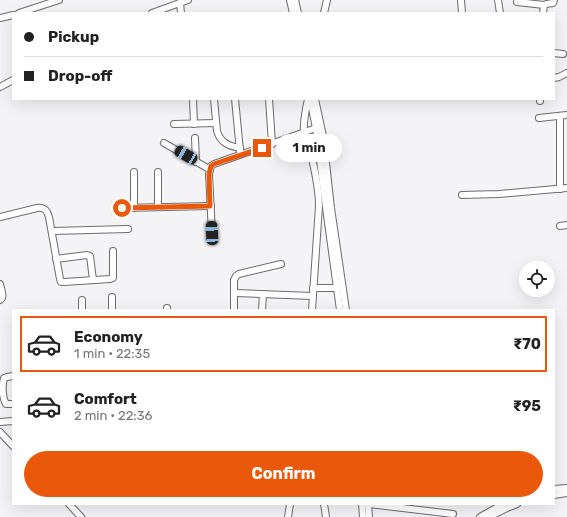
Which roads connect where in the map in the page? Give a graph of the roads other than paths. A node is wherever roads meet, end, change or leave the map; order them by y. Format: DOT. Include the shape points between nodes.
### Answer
graph roads {
  1 [pos="59,0"];
  2 [pos="188,0"];
  3 [pos="290,0"];
  4 [pos="295,0"];
  5 [pos="327,0"];
  6 [pos="461,0"];
  7 [pos="498,0"];
  8 [pos="554,0"];
  9 [pos="517,2"];
  10 [pos="180,3"];
  11 [pos="544,5"];
  12 [pos="22,12"];
  13 [pos="155,12"];
  14 [pos="181,12"];
  15 [pos="293,12"];
  16 [pos="298,12"];
  17 [pos="324,12"];
  18 [pos="462,12"];
  19 [pos="500,12"];
  20 [pos="543,12"];
  21 [pos="12,15"];
  22 [pos="0,18"];
  23 [pos="555,54"];
  24 [pos="563,54"];
  25 [pos="567,73"];
  26 [pos="555,78"];
  27 [pos="12,81"];
  28 [pos="0,87"];
  29 [pos="193,100"];
  30 [pos="214,100"];
  31 [pos="235,100"];
  32 [pos="269,100"];
  33 [pos="309,100"];
  34 [pos="309,100"];
  35 [pos="315,100"];
  36 [pos="567,115"];
  37 [pos="560,116"];
  38 [pos="539,118"];
  39 [pos="216,123"];
  40 [pos="174,124"];
  41 [pos="194,124"];
  42 [pos="316,128"];
  43 [pos="304,133"];
  44 [pos="195,138"];
  45 [pos="564,138"];
  46 [pos="164,143"];
  47 [pos="272,144"];
  48 [pos="240,148"];
  49 [pos="240,155"];
  50 [pos="196,162"];
  51 [pos="564,162"];
  52 [pos="209,169"];
  53 [pos="134,172"];
  54 [pos="158,172"];
  55 [pos="567,188"];
  56 [pos="560,189"];
  57 [pos="462,195"];
  58 [pos="210,206"];
  59 [pos="158,207"];
  60 [pos="122,208"];
  61 [pos="134,208"];
  62 [pos="0,217"];
  63 [pos="567,225"];
  64 [pos="560,226"];
  65 [pos="128,228"];
  66 [pos="52,231"];
  67 [pos="212,233"];
  68 [pos="113,251"];
  69 [pos="56,259"];
  70 [pos="281,264"];
  71 [pos="93,280"];
  72 [pos="0,284"];
  73 [pos="313,288"];
  74 [pos="337,288"];
  75 [pos="235,293"];
  76 [pos="263,294"];
  77 [pos="312,296"];
  78 [pos="112,297"];
  79 [pos="0,300"];
  80 [pos="82,300"];
  81 [pos="82,309"];
  82 [pos="112,309"];
  83 [pos="234,309"];
  84 [pos="262,309"];
  85 [pos="312,309"];
  86 [pos="340,309"];
  87 [pos="346,309"];
  88 [pos="12,376"];
  89 [pos="12,404"];
  90 [pos="12,421"];
  91 [pos="0,422"];
  92 [pos="0,432"];
  93 [pos="12,443"];
  94 [pos="567,488"];
  95 [pos="555,489"];
  96 [pos="567,493"];
  97 [pos="555,494"];
  98 [pos="70,505"];
  99 [pos="290,505"];
  100 [pos="324,505"];
  101 [pos="362,505"];
  102 [pos="369,505"];
  103 [pos="377,505"];
  104 [pos="505,505"];
  105 [pos="453,514"];
  106 [pos="81,517"];
  107 [pos="288,517"];
  108 [pos="326,517"];
  109 [pos="363,517"];
  110 [pos="369,517"];
  111 [pos="480,517"];
  112 [pos="489,517"];
  1 -- 12 [label="street"];
  2 -- 10 [label="street"];
  3 -- 15 [label="street"];
  4 -- 16 [label="street"];
  5 -- 17 [label="street"];
  6 -- 18 [label="street"];
  7 -- 19 [label="street"];
  8 -- 11 [label="street"];
  9 -- 11 [label="street"];
  10 -- 13 [label="street"];
  10 -- 14 [label="street"];
  11 -- 20 [label="street"];
  21 -- 22 [label="street"];
  23 -- 24 [label="street"];
  25 -- 26 [label="street"];
  27 -- 28 [label="street"];
  29 -- 41 [label="street"];
  30 -- 39 [label="street"];
  31 -- 48 [label="street"];
  32 -- 47 [label="street"];
  33 -- 42 [label="street"];
  34 -- 43 [label="street"];
  35 -- 87 [label="street" via="323,136"];
  36 -- 37 [label="street"];
  37 -- 38 [label="street"];
  37 -- 45 [label="street"];
  39 -- 41 [label="street"];
  39 -- 48 [label="street" via="218,135 224,142"];
  40 -- 41 [label="street"];
  42 -- 43 [label="street"];
  42 -- 74 [label="street"];
  43 -- 47 [label="street"];
  43 -- 73 [label="street" via="311,152 320,206"];
  44 -- 50 [label="street"];
  45 -- 51 [label="street"];
  46 -- 50 [label="street"];
  47 -- 49 [label="street"];
  48 -- 49 [label="street"];
  49 -- 52 [label="street" via="214,164"];
  50 -- 52 [label="street"];
  51 -- 56 [label="street"];
  52 -- 58 [label="street"];
  53 -- 61 [label="street"];
  54 -- 59 [label="street"];
  55 -- 56 [label="street"];
  56 -- 57 [label="street"];
  58 -- 59 [label="street"];
  58 -- 67 [label="street"];
  59 -- 61 [label="street"];
  60 -- 61 [label="street"];
  62 -- 66 [label="street" via="41,207 48,212"];
  63 -- 64 [label="street"];
  65 -- 66 [label="street"];
  66 -- 69 [label="street"];
  68 -- 71 [label="street" via="112,278"];
  69 -- 71 [label="street" via="61,282"];
  69 -- 71 [label="street" via="90,256"];
  70 -- 75 [label="street" via="239,274 234,280"];
  72 -- 79 [label="street" via="3,296"];
  73 -- 74 [label="street"];
  73 -- 77 [label="street"];
  74 -- 86 [label="street"];
  75 -- 76 [label="street"];
  75 -- 83 [label="street"];
  76 -- 77 [label="street"];
  76 -- 84 [label="street"];
  77 -- 85 [label="street"];
  78 -- 82 [label="street"];
  80 -- 81 [label="street"];
  88 -- 89 [label="street" via="7,376 3,382 4,401 6,404"];
  90 -- 91 [label="street"];
  92 -- 93 [label="street"];
  94 -- 95 [label="street"];
  96 -- 97 [label="street"];
  98 -- 106 [label="street"];
  99 -- 107 [label="street"];
  100 -- 108 [label="street"];
  101 -- 109 [label="street"];
  102 -- 110 [label="street"];
  103 -- 105 [label="street"];
  104 -- 111 [label="street"];
  104 -- 112 [label="street"];
}
